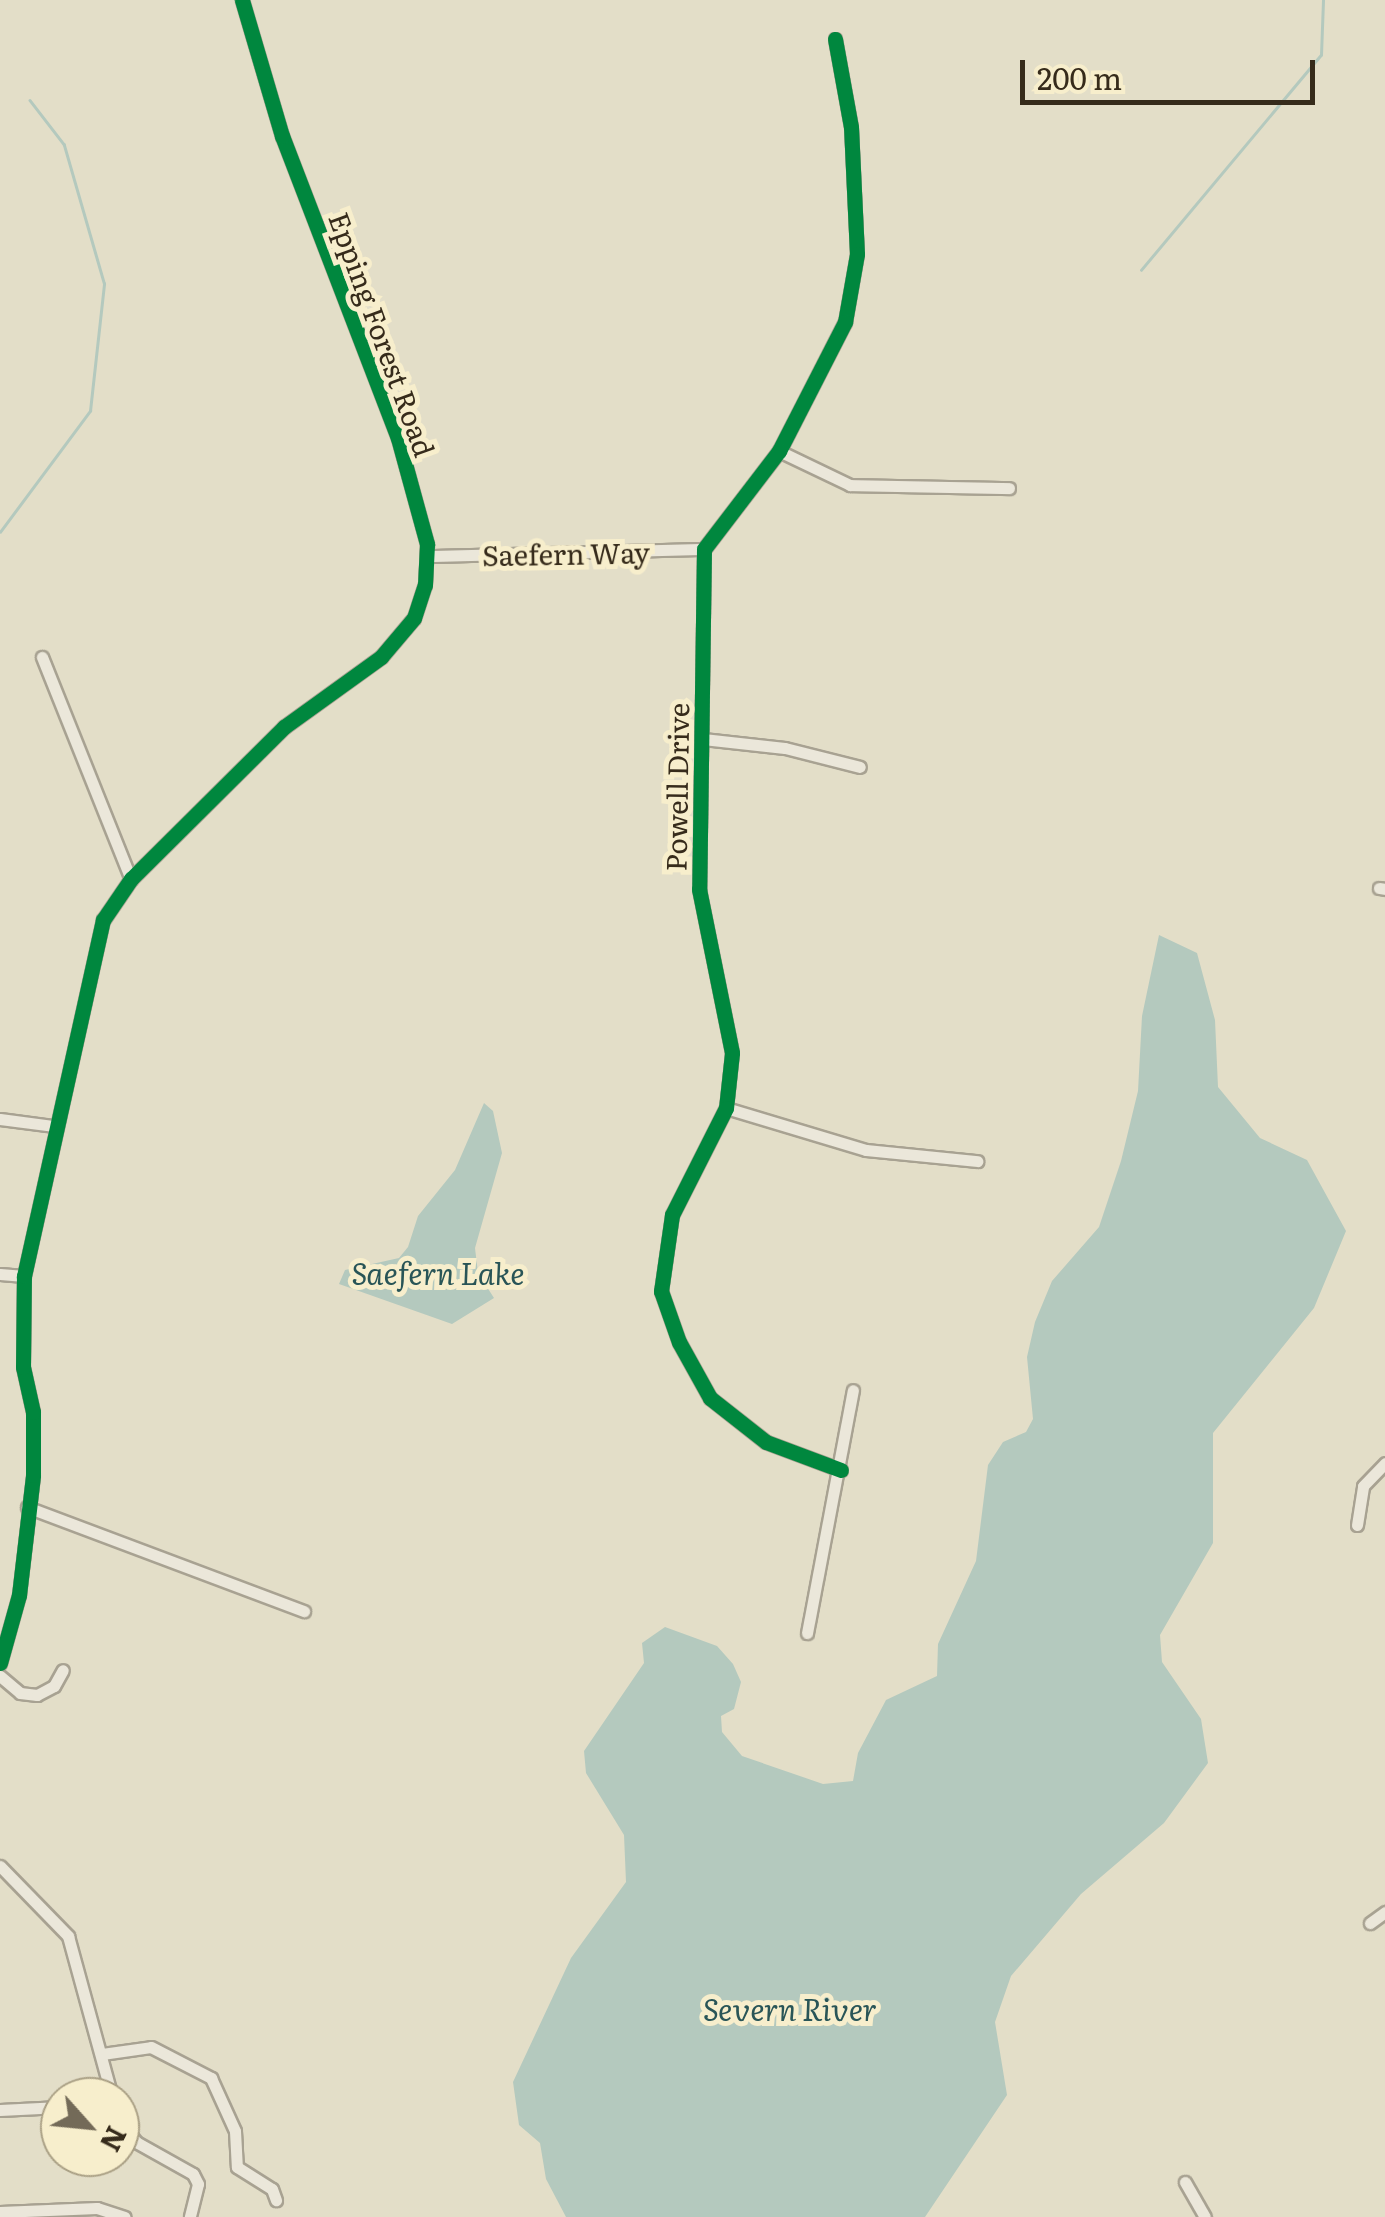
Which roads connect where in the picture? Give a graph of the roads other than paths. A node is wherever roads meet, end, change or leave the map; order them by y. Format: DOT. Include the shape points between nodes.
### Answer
graph roads {
  1 [pos="242,0"];
  2 [pos="835,39"];
  3 [pos="779,451"];
  4 [pos="1009,488"];
  5 [pos="704,550"];
  6 [pos="428,556"];
  7 [pos="42,657"];
  8 [pos="703,738"];
  9 [pos="860,767"];
  10 [pos="130,878"];
  11 [pos="726,1108"];
  12 [pos="0,1119"];
  13 [pos="53,1126"];
  14 [pos="977,1161"];
  15 [pos="0,1274"];
  16 [pos="24,1276"];
  17 [pos="853,1390"];
  18 [pos="1385,1463"];
  19 [pos="841,1470"];
  20 [pos="27,1507"];
  21 [pos="1357,1525"];
  22 [pos="304,1611"];
  23 [pos="807,1634"];
  24 [pos="0,1663"];
  25 [pos="63,1670"];
  26 [pos="0,1676"];
  27 [pos="0,1866"];
  28 [pos="1385,1912"];
  29 [pos="1370,1923"];
  30 [pos="102,2054"];
  31 [pos="107,2077"];
  32 [pos="40,2108"];
  33 [pos="0,2110"];
  34 [pos="140,2144"];
  35 [pos="1186,2182"];
  36 [pos="276,2200"];
  37 [pos="0,2212"];
  38 [pos="126,2217"];
  39 [pos="190,2217"];
  40 [pos="1205,2217"];
  1 -- 6 [label="street, Epping Forest Road" via="282,136 398,438"];
  2 -- 3 [label="street" via="851,126 858,254 845,322"];
  3 -- 4 [label="street" via="850,485"];
  3 -- 5 [label="street"];
  5 -- 6 [label="street, Saefern Way"];
  5 -- 8 [label="street, Powell Drive"];
  6 -- 10 [label="street, Epping Forest Road" via="418,610 381,656 284,727"];
  7 -- 10 [label="street"];
  8 -- 9 [label="street" via="786,748"];
  8 -- 11 [label="street, Powell Drive" via="699,889 732,1052"];
  10 -- 13 [label="street, Epping Forest Road" via="104,920"];
  11 -- 14 [label="street" via="866,1150"];
  11 -- 19 [label="street, Powell Drive" via="672,1215 661,1291 710,1398 766,1442"];
  12 -- 13 [label="street"];
  13 -- 16 [label="street, Epping Forest Road"];
  15 -- 16 [label="street"];
  16 -- 20 [label="street, Epping Forest Road" via="23,1367 33,1412"];
  17 -- 19 [label="street"];
  18 -- 21 [label="street" via="1363,1486"];
  19 -- 23 [label="street"];
  20 -- 22 [label="street"];
  20 -- 24 [label="street, Epping Forest Road" via="19,1595"];
  25 -- 26 [label="street" via="54,1686 37,1695 20,1692"];
  27 -- 30 [label="street" via="64,1928"];
  28 -- 29 [label="street"];
  30 -- 31 [label="street"];
  30 -- 36 [label="street" via="151,2047 210,2078 236,2131 237,2167 272,2189"];
  32 -- 33 [label="street"];
  34 -- 39 [label="street" via="194,2174"];
  35 -- 40 [label="street"];
  37 -- 38 [label="street" via="98,2208"];
}
